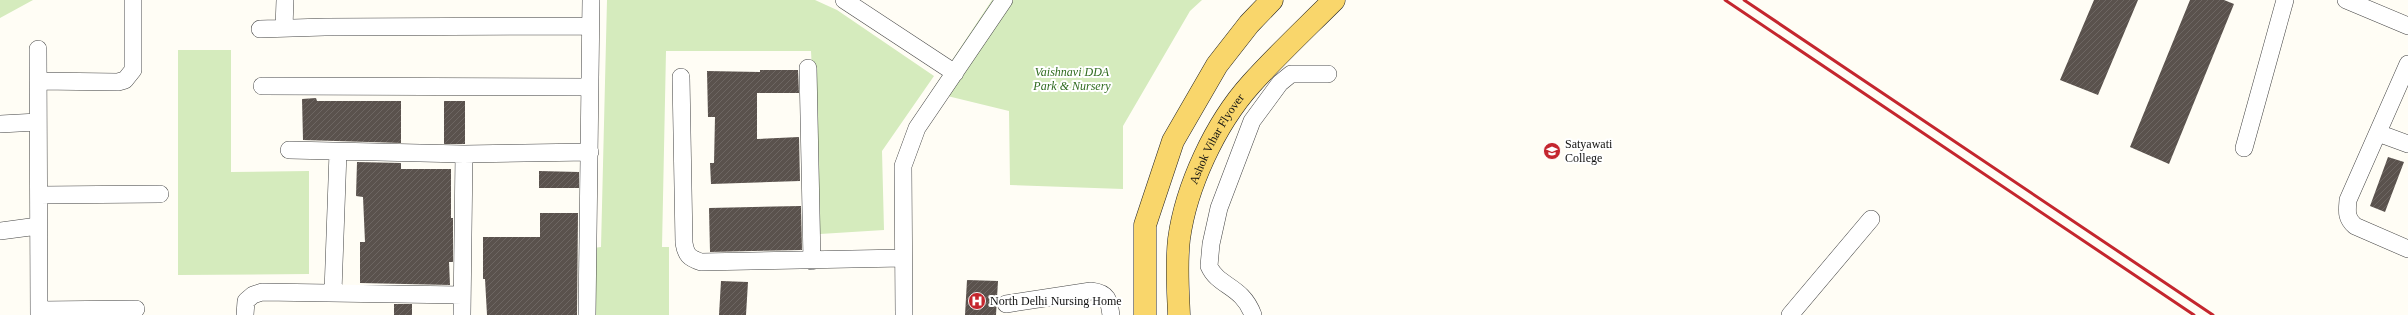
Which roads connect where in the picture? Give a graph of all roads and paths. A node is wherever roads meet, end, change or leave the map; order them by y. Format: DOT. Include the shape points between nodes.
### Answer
graph roads {
  1 [pos="133,0"];
  2 [pos="285,0"];
  3 [pos="591,0"];
  4 [pos="844,0"];
  5 [pos="1004,0"];
  6 [pos="1272,0"];
  7 [pos="1334,0"];
  8 [pos="2285,0"];
  9 [pos="2346,0"];
  10 [pos="589,26"];
  11 [pos="2408,26"];
  12 [pos="284,28"];
  13 [pos="260,29"];
  14 [pos="38,49"];
  15 [pos="2408,64"];
  16 [pos="808,68"];
  17 [pos="955,73"];
  18 [pos="1328,74"];
  19 [pos="681,77"];
  20 [pos="38,81"];
  21 [pos="262,86"];
  22 [pos="589,87"];
  23 [pos="38,122"];
  24 [pos="0,124"];
  25 [pos="2378,133"];
  26 [pos="2408,144"];
  27 [pos="2244,148"];
  28 [pos="289,150"];
  29 [pos="338,152"];
  30 [pos="590,152"];
  31 [pos="464,154"];
  32 [pos="160,194"];
  33 [pos="39,195"];
  34 [pos="1871,219"];
  35 [pos="38,226"];
  36 [pos="0,231"];
  37 [pos="2408,248"];
  38 [pos="903,258"];
  39 [pos="812,260"];
  40 [pos="334,292"];
  41 [pos="462,295"];
  42 [pos="1006,304"];
  43 [pos="136,309"];
  44 [pos="39,312"];
  45 [pos="245,315"];
  46 [pos="462,315"];
  47 [pos="587,315"];
  48 [pos="904,315"];
  49 [pos="1111,315"];
  50 [pos="1145,315"];
  51 [pos="1179,315"];
  52 [pos="1253,315"];
  53 [pos="1790,315"];
  1 -- 20 [label="street" via="133,70 125,80"];
  2 -- 12 [label="street"];
  3 -- 10 [label="street"];
  4 -- 17 [label="street"];
  5 -- 17 [label="street"];
  6 -- 50 [label="main road" via="1249,24 1217,65 1173,141 1145,225"];
  7 -- 51 [label="main road, Ashok Vihar Flyover" via="1250,84 1204,156 1189,191 1182,219 1178,266"];
  8 -- 27 [label="street"];
  9 -- 11 [label="street"];
  10 -- 12 [label="street"];
  10 -- 22 [label="street"];
  12 -- 13 [label="street"];
  14 -- 20 [label="street"];
  15 -- 25 [label="street"];
  16 -- 39 [label="street"];
  17 -- 38 [label="street" via="917,128 903,166"];
  18 -- 52 [label="street" via="1291,74 1280,83 1252,122 1222,197 1211,244 1209,266 1220,279 1244,296"];
  19 -- 39 [label="street" via="686,253 701,262"];
  20 -- 23 [label="street"];
  21 -- 22 [label="street"];
  22 -- 30 [label="street"];
  23 -- 24 [label="street"];
  23 -- 33 [label="street"];
  25 -- 26 [label="street"];
  25 -- 37 [label="street" via="2348,200 2346,214 2355,226"];
  28 -- 29 [label="street"];
  29 -- 31 [label="street"];
  29 -- 40 [label="street"];
  30 -- 31 [label="street"];
  30 -- 47 [label="street"];
  31 -- 41 [label="street"];
  32 -- 33 [label="street"];
  33 -- 35 [label="street"];
  34 -- 53 [label="street"];
  35 -- 36 [label="street"];
  35 -- 44 [label="street"];
  38 -- 39 [label="street"];
  38 -- 48 [label="street"];
  40 -- 41 [label="street"];
  40 -- 45 [label="street" via="262,292 246,301"];
  41 -- 46 [label="street"];
  42 -- 49 [label="street" via="1092,291 1104,294 1109,299"];
  43 -- 44 [label="street"];
}
